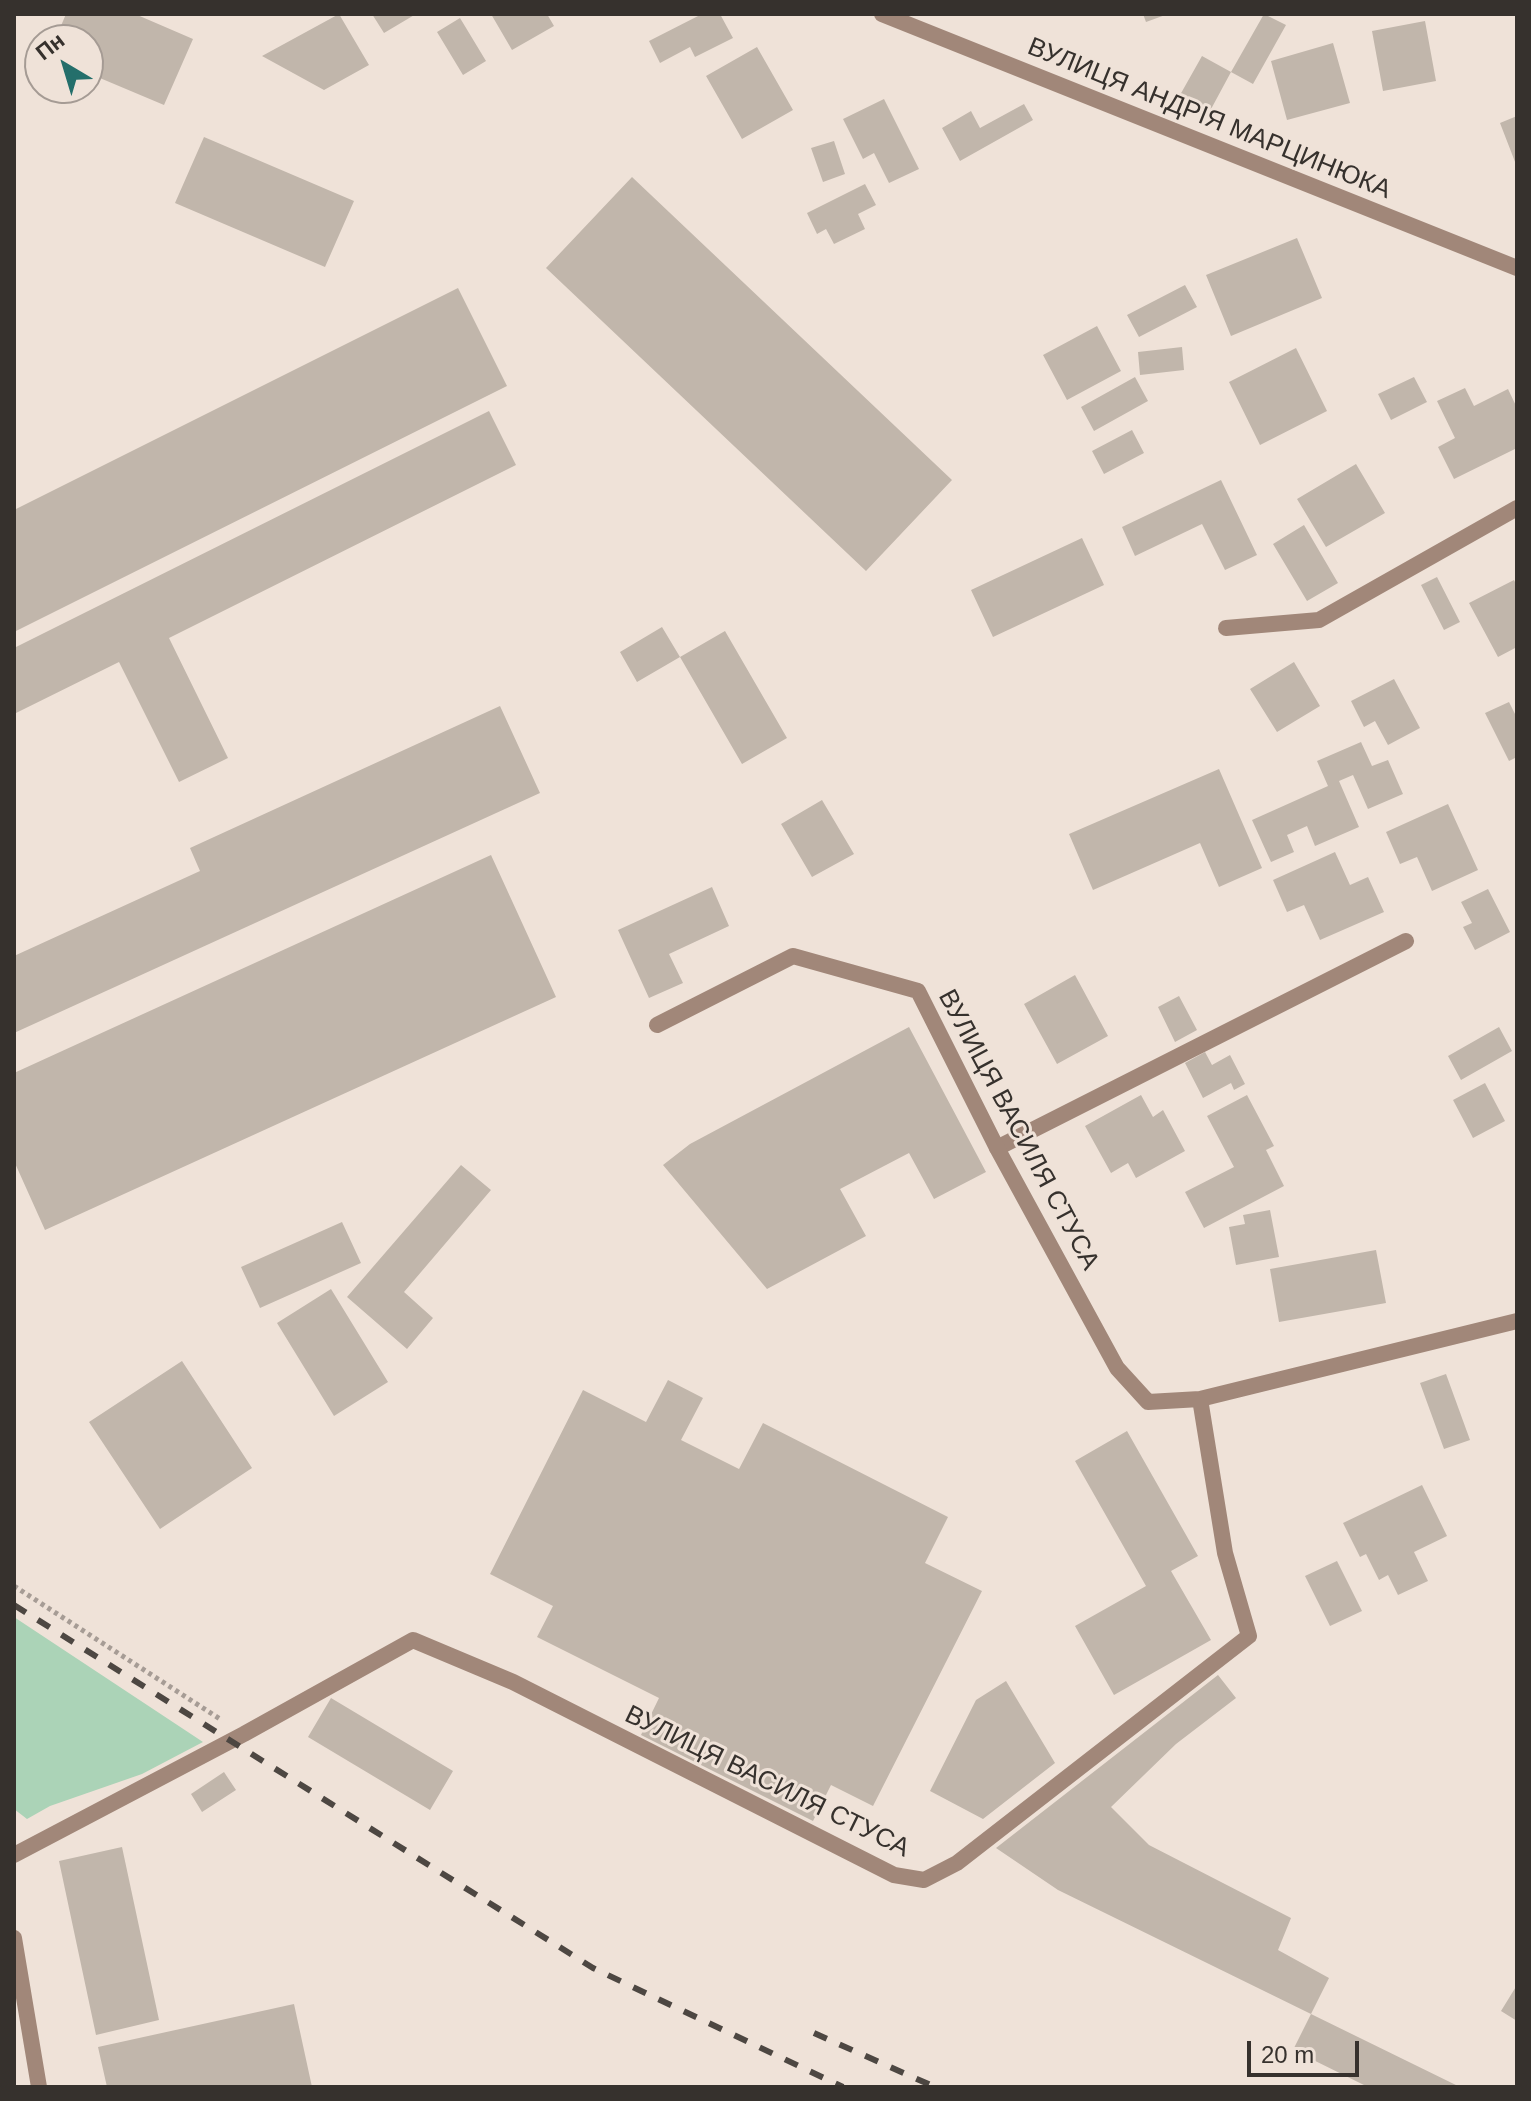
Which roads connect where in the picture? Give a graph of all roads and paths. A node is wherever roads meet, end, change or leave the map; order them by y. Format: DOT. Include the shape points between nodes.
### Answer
graph roads {
  1 [pos="882,14"];
  2 [pos="1517,268"];
  3 [pos="1517,508"];
  4 [pos="1226,628"];
  5 [pos="1406,941"];
  6 [pos="657,1025"];
  7 [pos="997,1148"];
  8 [pos="1517,1321"];
  9 [pos="1200,1399"];
  10 [pos="14,1586"];
  11 [pos="244,1734"];
  12 [pos="14,1855"];
  13 [pos="14,1943"];
  14 [pos="39,2087"];
  1 -- 2 [label="street, ВУЛИЦЯ АНДРІЯ МАРЦИНЮКА"];
  3 -- 4 [label="street" via="1319,620"];
  5 -- 7 [label="street"];
  6 -- 7 [label="street, ВУЛИЦЯ ВАСИЛЯ СТУСА" via="793,956 918,991"];
  7 -- 9 [label="street, ВУЛИЦЯ ВАСИЛЯ СТУСА" via="1117,1368 1148,1402"];
  8 -- 9 [label="street, ВУЛИЦЯ ВАСИЛЯ СТУСА"];
  9 -- 11 [label="street, ВУЛИЦЯ ВАСИЛЯ СТУСА" via="1225,1553 1249,1636 957,1863 924,1880 894,1875 513,1682 413,1640"];
  10 -- 11 [label="path"];
  11 -- 12 [label="street, ВУЛИЦЯ ВАСИЛЯ СТУСА"];
  13 -- 14 [label="street"];
}
